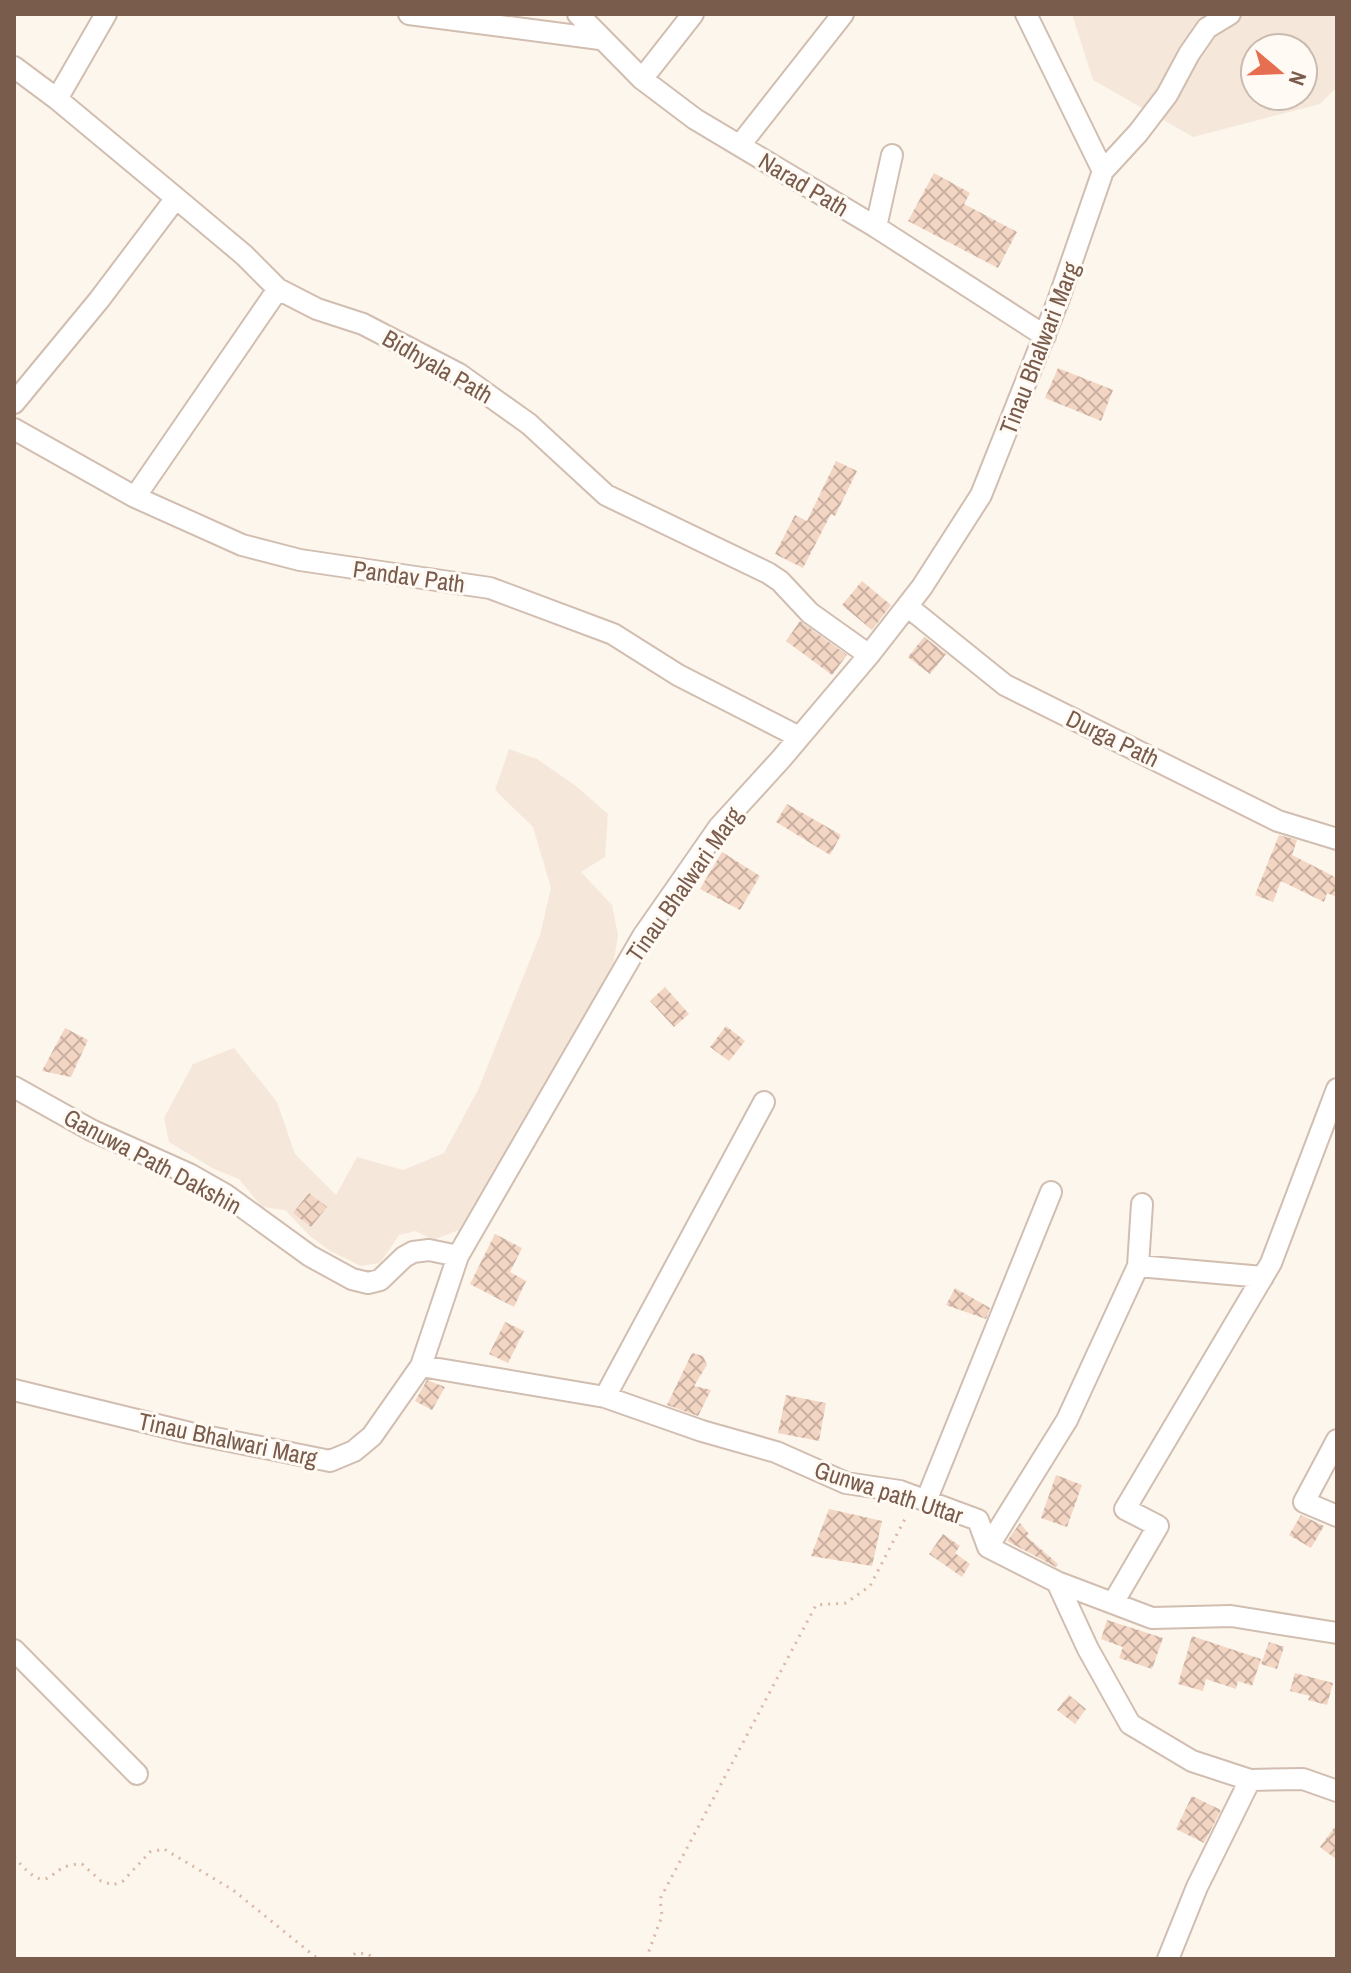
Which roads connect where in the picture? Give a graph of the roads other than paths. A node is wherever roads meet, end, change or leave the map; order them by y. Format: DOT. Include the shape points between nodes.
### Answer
graph roads {
  1 [pos="106,14"];
  2 [pos="409,14"];
  3 [pos="578,14"];
  4 [pos="693,14"];
  5 [pos="843,14"];
  6 [pos="1026,14"];
  7 [pos="1230,14"];
  8 [pos="600,39"];
  9 [pos="14,67"];
  10 [pos="642,79"];
  11 [pos="57,99"];
  12 [pos="740,145"];
  13 [pos="892,155"];
  14 [pos="1103,171"];
  15 [pos="176,198"];
  16 [pos="876,227"];
  17 [pos="278,289"];
  18 [pos="1045,336"];
  19 [pos="14,403"];
  20 [pos="14,429"];
  21 [pos="135,497"];
  22 [pos="907,606"];
  23 [pos="869,655"];
  24 [pos="799,737"];
  25 [pos="1337,839"];
  26 [pos="14,1087"];
  27 [pos="1337,1089"];
  28 [pos="764,1102"];
  29 [pos="1051,1192"];
  30 [pos="1142,1204"];
  31 [pos="458,1256"];
  32 [pos="1138,1266"];
  33 [pos="1263,1277"];
  34 [pos="421,1366"];
  35 [pos="14,1390"];
  36 [pos="605,1397"];
  37 [pos="1337,1440"];
  38 [pos="920,1499"];
  39 [pos="1337,1516"];
  40 [pos="988,1547"];
  41 [pos="1057,1582"];
  42 [pos="1113,1603"];
  43 [pos="1337,1633"];
  44 [pos="14,1650"];
  45 [pos="137,1774"];
  46 [pos="1250,1780"];
  47 [pos="1337,1791"];
  48 [pos="1168,1959"];
  1 -- 11 [label="street"];
  2 -- 8 [label="street"];
  3 -- 8 [label="street, Narad Path"];
  4 -- 10 [label="street"];
  5 -- 12 [label="street"];
  6 -- 14 [label="street"];
  7 -- 14 [label="street" via="1207,28 1167,95"];
  8 -- 10 [label="street, Narad Path"];
  9 -- 11 [label="street, Bidhyala Path"];
  10 -- 12 [label="street, Narad Path"];
  11 -- 15 [label="street, Bidhyala Path"];
  12 -- 16 [label="street, Narad Path"];
  13 -- 16 [label="street"];
  14 -- 18 [label="street, Tinau Bhalwari Marg"];
  15 -- 17 [label="street, Bidhyala Path"];
  15 -- 19 [label="street"];
  16 -- 18 [label="street, Narad Path"];
  17 -- 21 [label="street"];
  17 -- 23 [label="street, Bidhyala Path" via="363,324 459,374 529,424 606,495 768,573 810,613"];
  18 -- 22 [label="street, Tinau Bhalwari Marg" via="981,495"];
  20 -- 21 [label="street, Pandav Path"];
  21 -- 24 [label="street, Pandav Path" via="242,545 300,560 490,588 613,634 678,675"];
  22 -- 23 [label="street, Tinau Bhalwari Marg"];
  22 -- 25 [label="street, Durga Path" via="1005,685 1278,821"];
  23 -- 24 [label="street, Tinau Bhalwari Marg"];
  24 -- 31 [label="street, Tinau Bhalwari Marg" via="719,827 643,936"];
  26 -- 31 [label="street, Ganuwa Path Dakshin" via="226,1195 310,1256 352,1279 380,1280 413,1252"];
  27 -- 33 [label="street"];
  28 -- 36 [label="street"];
  29 -- 38 [label="street"];
  30 -- 32 [label="street"];
  31 -- 34 [label="street, Tinau Bhalwari Marg"];
  32 -- 33 [label="street"];
  32 -- 40 [label="street" via="1067,1420"];
  33 -- 42 [label="street" via="1125,1509 1158,1526"];
  34 -- 35 [label="street, Tinau Bhalwari Marg" via="372,1436 330,1461"];
  34 -- 36 [label="street, Gunwa path Uttar"];
  36 -- 38 [label="street, Gunwa path Uttar" via="776,1452 846,1483"];
  37 -- 39 [label="street" via="1304,1502"];
  38 -- 40 [label="street, Gunwa path Uttar" via="978,1520"];
  40 -- 41 [label="street, Gunwa path Uttar"];
  41 -- 42 [label="street, Gunwa path Uttar"];
  41 -- 46 [label="street" via="1130,1724 1192,1761"];
  42 -- 43 [label="street, Gunwa path Uttar" via="1152,1618 1231,1616"];
  44 -- 45 [label="street"];
  46 -- 47 [label="street" via="1303,1779"];
  46 -- 48 [label="street"];
}
